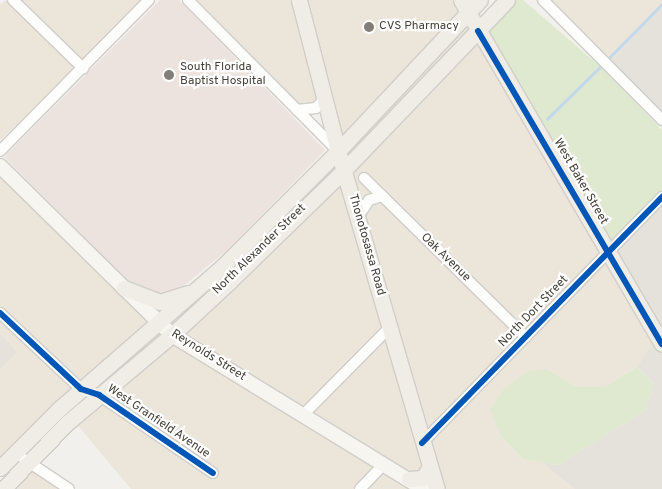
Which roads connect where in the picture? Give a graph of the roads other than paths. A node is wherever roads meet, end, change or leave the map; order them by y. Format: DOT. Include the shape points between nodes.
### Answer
graph roads {
  1 [pos="14,0"];
  2 [pos="149,0"];
  3 [pos="188,0"];
  4 [pos="299,0"];
  5 [pos="480,0"];
  6 [pos="507,0"];
  7 [pos="543,0"];
  8 [pos="464,6"];
  9 [pos="478,31"];
  10 [pos="83,68"];
  11 [pos="324,99"];
  12 [pos="297,110"];
  13 [pos="662,120"];
  14 [pos="0,151"];
  15 [pos="338,151"];
  16 [pos="0,166"];
  17 [pos="345,169"];
  18 [pos="364,178"];
  19 [pos="382,196"];
  20 [pos="662,198"];
  21 [pos="358,216"];
  22 [pos="608,253"];
  23 [pos="201,286"];
  24 [pos="124,288"];
  25 [pos="0,313"];
  26 [pos="160,323"];
  27 [pos="389,328"];
  28 [pos="172,335"];
  29 [pos="526,337"];
  30 [pos="662,344"];
  31 [pos="81,389"];
  32 [pos="99,394"];
  33 [pos="304,415"];
  34 [pos="422,443"];
  35 [pos="15,452"];
  36 [pos="28,461"];
  37 [pos="384,464"];
  38 [pos="0,467"];
  39 [pos="429,468"];
  40 [pos="213,473"];
  41 [pos="14,476"];
  42 [pos="409,479"];
  43 [pos="3,489"];
  44 [pos="69,489"];
  45 [pos="360,489"];
  46 [pos="424,489"];
  47 [pos="437,489"];
  1 -- 10 [label="street"];
  2 -- 10 [label="street"];
  3 -- 12 [label="street"];
  4 -- 11 [label="main road, Thonotosassa Road"];
  5 -- 8 [label="main road, North Alexander Street"];
  6 -- 9 [label="main road, North Alexander Street"];
  7 -- 13 [label="street"];
  8 -- 9 [label="main road, West Baker Street"];
  8 -- 15 [label="main road, North Alexander Street"];
  9 -- 17 [label="main road, North Alexander Street"];
  9 -- 22 [label="main road, West Baker Street"];
  10 -- 14 [label="street"];
  11 -- 12 [label="street" via="316,108"];
  11 -- 15 [label="main road, Thonotosassa Road"];
  12 -- 15 [label="street"];
  15 -- 17 [label="main road, Thonotosassa Road"];
  15 -- 23 [label="main road, North Alexander Street"];
  16 -- 24 [label="main road, Reynolds Street"];
  17 -- 21 [label="main road, Thonotosassa Road"];
  17 -- 28 [label="main road, North Alexander Street"];
  18 -- 19 [label="street, Oak Avenue"];
  19 -- 21 [label="street" via="369,200"];
  19 -- 29 [label="street, Oak Avenue"];
  20 -- 22 [label="street, North Dort Street"];
  21 -- 27 [label="main road, Thonotosassa Road"];
  22 -- 29 [label="street, North Dort Street"];
  22 -- 30 [label="main road, West Baker Street"];
  23 -- 24 [label="main road" via="160,302"];
  23 -- 26 [label="main road, North Alexander Street"];
  24 -- 26 [label="main road, Reynolds Street"];
  25 -- 31 [label="street, West Granfield Avenue"];
  26 -- 28 [label="main road, Reynolds Street"];
  26 -- 31 [label="main road, North Alexander Street"];
  27 -- 33 [label="street"];
  27 -- 34 [label="main road, Thonotosassa Road"];
  28 -- 32 [label="main road, North Alexander Street"];
  28 -- 33 [label="main road, Reynolds Street"];
  29 -- 34 [label="street, North Dort Street"];
  31 -- 32 [label="street, West Granfield Avenue"];
  31 -- 35 [label="main road, North Alexander Street"];
  32 -- 36 [label="main road, North Alexander Street"];
  32 -- 40 [label="street, West Granfield Avenue"];
  33 -- 37 [label="main road, Reynolds Street"];
  34 -- 39 [label="main road, Thonotosassa Road"];
  35 -- 36 [label="street"];
  35 -- 38 [label="main road, North Alexander Street"];
  36 -- 41 [label="main road, North Alexander Street"];
  36 -- 44 [label="street"];
  37 -- 42 [label="main road, Reynolds Street"];
  37 -- 45 [label="street"];
  38 -- 41 [label="street"];
  39 -- 42 [label="main road" via="423,478"];
  39 -- 47 [label="main road, Thonotosassa Road"];
  41 -- 43 [label="main road, North Alexander Street"];
  42 -- 46 [label="main road, Reynolds Street"];
}
